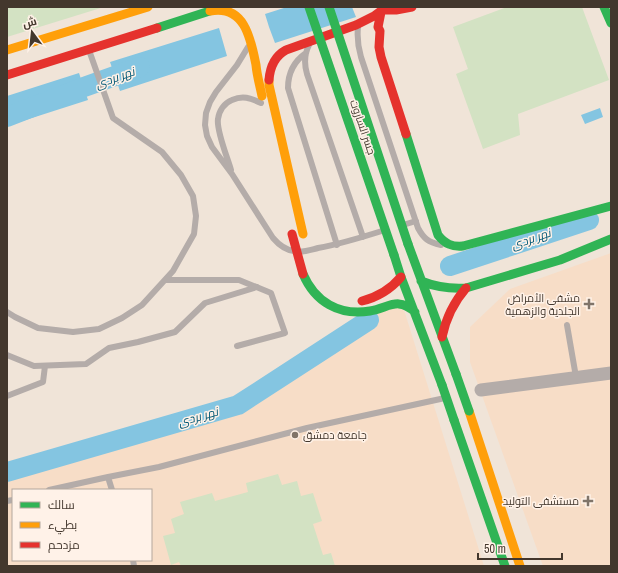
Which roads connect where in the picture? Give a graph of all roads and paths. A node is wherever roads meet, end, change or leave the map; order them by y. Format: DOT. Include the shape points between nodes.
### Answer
graph roads {
  1 [pos="148,7"];
  2 [pos="222,7"];
  3 [pos="309,7"];
  4 [pos="329,7"];
  5 [pos="412,7"];
  6 [pos="604,7"];
  7 [pos="382,8"];
  8 [pos="210,11"];
  9 [pos="611,23"];
  10 [pos="358,25"];
  11 [pos="311,41"];
  12 [pos="251,42"];
  13 [pos="88,49"];
  14 [pos="7,50"];
  15 [pos="306,53"];
  16 [pos="7,75"];
  17 [pos="264,107"];
  18 [pos="232,174"];
  19 [pos="611,206"];
  20 [pos="416,221"];
  21 [pos="291,230"];
  22 [pos="363,237"];
  23 [pos="611,239"];
  24 [pos="337,245"];
  25 [pos="452,247"];
  26 [pos="310,263"];
  27 [pos="401,277"];
  28 [pos="165,280"];
  29 [pos="421,281"];
  30 [pos="257,287"];
  31 [pos="466,288"];
  32 [pos="353,301"];
  33 [pos="7,312"];
  34 [pos="415,312"];
  35 [pos="567,325"];
  36 [pos="442,337"];
  37 [pos="237,346"];
  38 [pos="7,355"];
  39 [pos="45,366"];
  40 [pos="611,373"];
  41 [pos="576,377"];
  42 [pos="478,391"];
  43 [pos="467,394"];
  44 [pos="459,395"];
  45 [pos="7,396"];
  46 [pos="452,397"];
  47 [pos="108,477"];
  48 [pos="54,489"];
  49 [pos="112,489"];
  50 [pos="505,566"];
  51 [pos="520,566"];
  1 -- 14 [label="main road"];
  2 -- 8 [label="main road"];
  3 -- 27 [label="main road, جسر الساروت, bridge"];
  4 -- 29 [label="main road, جسر الساروت, bridge"];
  5 -- 7 [label="main road" via="396,10"];
  6 -- 9 [label="main road"];
  7 -- 10 [label="main road"];
  7 -- 25 [label="main road" via="378,27 381,57 438,235"];
  8 -- 12 [label="main road" via="221,10 233,14 242,21"];
  8 -- 13 [label="main road"];
  10 -- 11 [label="main road"];
  10 -- 20 [label="lane" via="360,57"];
  11 -- 15 [label="lane"];
  11 -- 26 [label="main road" via="286,49 280,54 272,65 269,78"];
  12 -- 17 [label="main road"];
  12 -- 18 [label="lane" via="244,56 216,92 206,113 207,136"];
  13 -- 16 [label="main road"];
  13 -- 28 [label="lane" via="113,118 162,152 194,196 194,234"];
  15 -- 22 [label="lane" via="307,74"];
  15 -- 24 [label="lane" via="291,68 288,88"];
  17 -- 18 [label="lane" via="249,97 238,97 228,102 221,110 219,130"];
  18 -- 24 [label="lane" via="273,238 282,247 301,252"];
  19 -- 25 [label="main road"];
  20 -- 22 [label="lane"];
  20 -- 25 [label="lane" via="428,241"];
  21 -- 34 [label="main road, bridge" via="303,274 315,294 326,303 349,312 369,311 398,303 408,306"];
  22 -- 24 [label="lane"];
  23 -- 31 [label="main road" via="560,260"];
  27 -- 32 [label="main road" via="383,294 372,299"];
  27 -- 34 [label="main road, جسر الساروت"];
  28 -- 30 [label="lane" via="239,280"];
  28 -- 33 [label="lane" via="142,305 99,329 73,332 38,328"];
  29 -- 31 [label="main road" via="443,288"];
  29 -- 36 [label="main road, جسر الساروت"];
  30 -- 37 [label="lane" via="272,293 285,333"];
  30 -- 39 [label="lane" via="205,303 176,332 109,348 86,364"];
  31 -- 36 [label="main road" via="450,310"];
  34 -- 50 [label="main road, جسر الساروت, bridge"];
  35 -- 41 [label="lane"];
  36 -- 51 [label="main road, جسر الساروت, bridge" via="469,410"];
  38 -- 39 [label="lane" via="34,366"];
  39 -- 45 [label="lane" via="43,382"];
  40 -- 41 [label="street"];
  41 -- 42 [label="street"];
  43 -- 44 [label="lane"];
  46 -- 47 [label="lane" via="306,428 159,467"];
  47 -- 48 [label="lane"];
  47 -- 49 [label="lane"];
}
